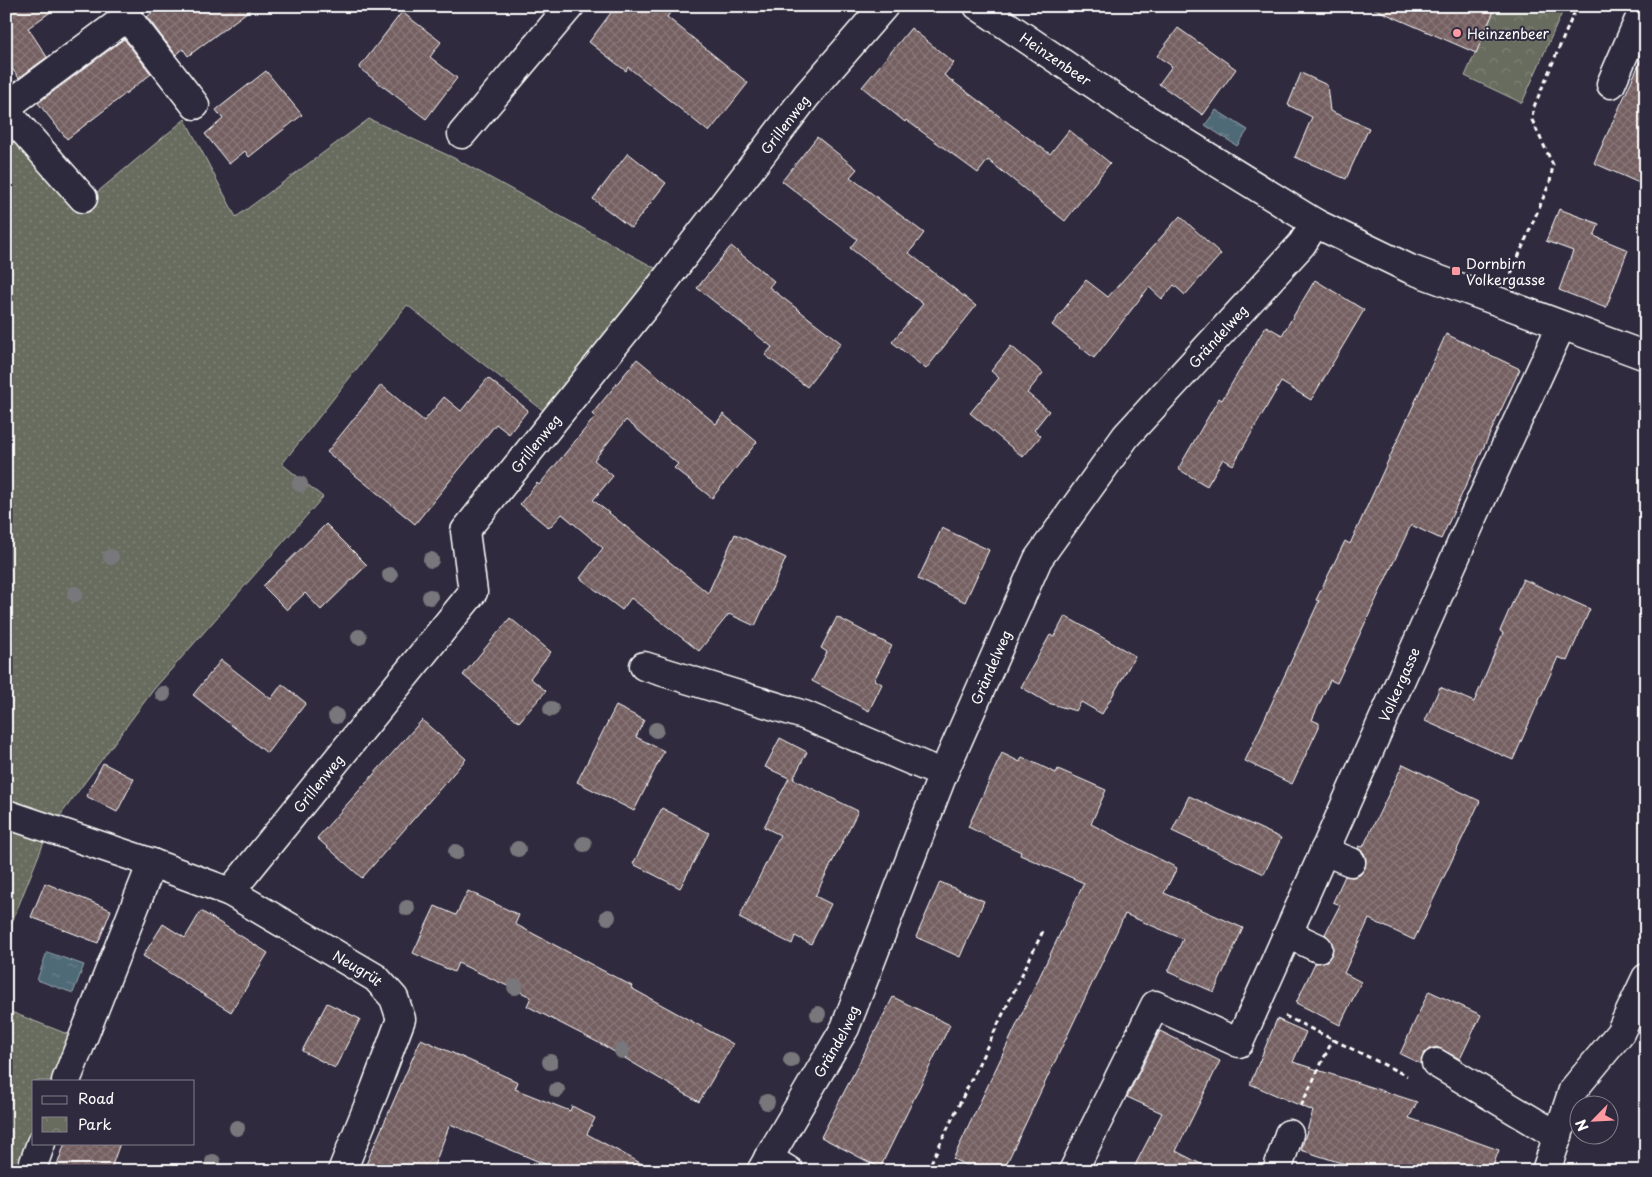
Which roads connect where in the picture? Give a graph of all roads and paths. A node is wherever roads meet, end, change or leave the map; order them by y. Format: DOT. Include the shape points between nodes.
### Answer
graph roads {
  1 [pos="570,6"];
  2 [pos="884,6"];
  3 [pos="978,6"];
  4 [pos="1577,6"];
  5 [pos="1645,6"];
  6 [pos="1611,84"];
  7 [pos="195,105"];
  8 [pos="6,109"];
  9 [pos="462,134"];
  10 [pos="83,198"];
  11 [pos="1315,223"];
  12 [pos="1509,278"];
  13 [pos="1561,326"];
  14 [pos="1646,356"];
  15 [pos="644,666"];
  16 [pos="943,774"];
  17 [pos="6,814"];
  18 [pos="1324,851"];
  19 [pos="152,862"];
  20 [pos="1351,862"];
  21 [pos="230,892"];
  22 [pos="1043,931"];
  23 [pos="1288,934"];
  24 [pos="1318,948"];
  25 [pos="1646,978"];
  26 [pos="1333,1039"];
  27 [pos="1436,1063"];
  28 [pos="66,1080"];
  29 [pos="1289,1134"];
  30 [pos="1558,1136"];
  31 [pos="42,1144"];
  32 [pos="773,1167"];
  33 [pos="31,1171"];
  34 [pos="342,1171"];
  35 [pos="927,1171"];
  36 [pos="1073,1171"];
  37 [pos="1277,1171"];
  38 [pos="1546,1171"];
  1 -- 9 [label="street"];
  2 -- 21 [label="street, Grillenweg" via="806,94 647,304 465,531 473,592"];
  3 -- 11 [label="street, Heinzenbeer" via="1126,106"];
  4 -- 12 [label="path" via="1533,109 1532,120 1553,165 1552,173"];
  5 -- 6 [label="street"];
  7 -- 8 [label="street" via="127,17"];
  8 -- 10 [label="street"];
  11 -- 13 [label="street, Heinzenbeer" via="1410,269"];
  11 -- 16 [label="street, Grändelweg" via="1302,244 1126,436 1038,559"];
  13 -- 14 [label="street, Heinzenbeer"];
  13 -- 18 [label="street, Volkergasse"];
  15 -- 16 [label="street" via="804,715"];
  16 -- 32 [label="street, Grändelweg" via="845,1028"];
  17 -- 19 [label="street, Neugrüt"];
  18 -- 20 [label="street"];
  18 -- 23 [label="street, Volkergasse"];
  19 -- 21 [label="street, Neugrüt"];
  19 -- 28 [label="street"];
  21 -- 34 [label="street, Neugrüt" via="376,978 394,998 401,1019"];
  22 -- 35 [label="path"];
  23 -- 24 [label="street"];
  23 -- 36 [label="street, Volkergasse" via="1239,1043 1155,1005"];
  25 -- 30 [label="street" via="1620,1032 1573,1090"];
  26 -- 29 [label="path"];
  27 -- 30 [label="street"];
  29 -- 37 [label="street"];
  30 -- 38 [label="street"];
  31 -- 33 [label="street"];
}
